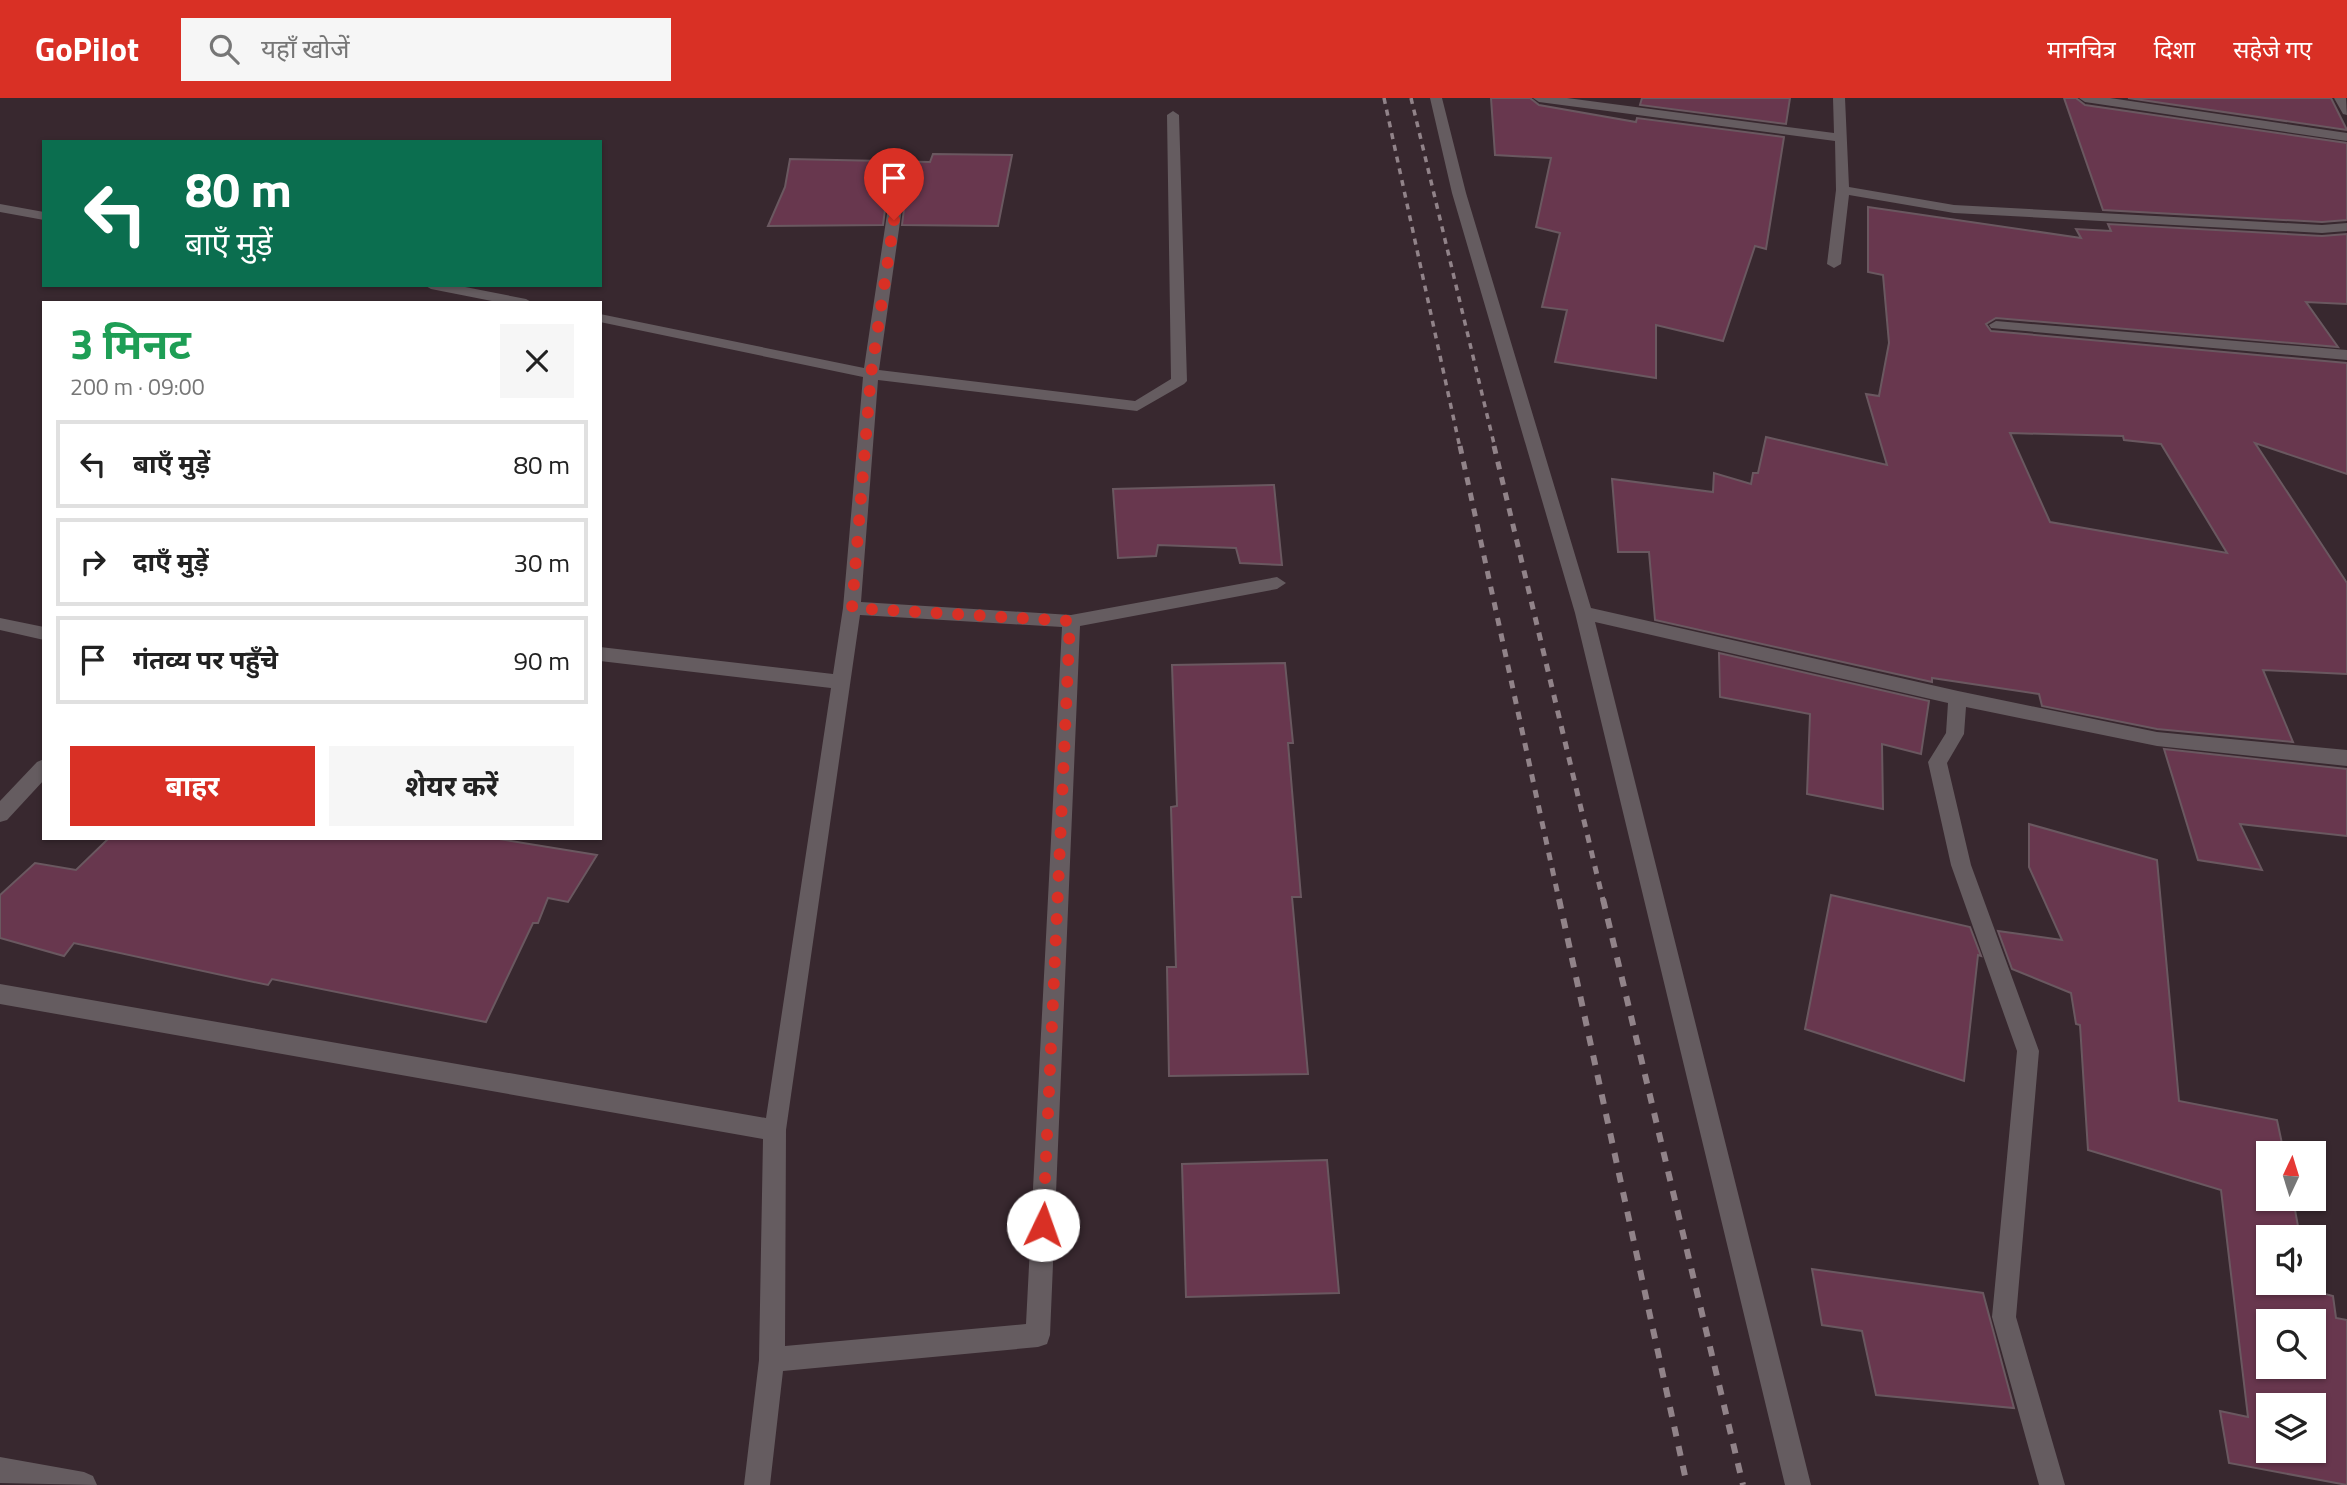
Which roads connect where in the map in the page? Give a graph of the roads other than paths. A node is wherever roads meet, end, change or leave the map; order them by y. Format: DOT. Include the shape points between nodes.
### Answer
graph roads {
  1 [pos="1436,98"];
  2 [pos="1539,98"];
  3 [pos="1839,98"];
  4 [pos="2085,98"];
  5 [pos="2340,98"];
  6 [pos="2347,111"];
  7 [pos="1172,115"];
  8 [pos="2347,137"];
  9 [pos="1841,138"];
  10 [pos="1843,190"];
  11 [pos="897,194"];
  12 [pos="0,208"];
  13 [pos="42,216"];
  14 [pos="2347,227"];
  15 [pos="1834,264"];
  16 [pos="441,287"];
  17 [pos="511,301"];
  18 [pos="602,318"];
  19 [pos="1996,325"];
  20 [pos="2347,355"];
  21 [pos="871,374"];
  22 [pos="1278,583"];
  23 [pos="852,608"];
  24 [pos="1584,613"];
  25 [pos="1070,621"];
  26 [pos="0,624"];
  27 [pos="42,634"];
  28 [pos="602,654"];
  29 [pos="841,682"];
  30 [pos="1958,698"];
  31 [pos="2347,758"];
  32 [pos="42,769"];
  33 [pos="0,814"];
  34 [pos="0,993"];
  35 [pos="775,1130"];
  36 [pos="772,1360"];
  37 [pos="0,1470"];
  38 [pos="84,1485"];
  39 [pos="757,1485"];
  40 [pos="1798,1485"];
  41 [pos="2052,1485"];
  1 -- 24 [label="street" via="1459,193"];
  2 -- 9 [label="street"];
  3 -- 9 [label="street"];
  4 -- 8 [label="street"];
  5 -- 6 [label="street"];
  7 -- 21 [label="street" via="1178,381 1137,406"];
  9 -- 10 [label="street"];
  10 -- 14 [label="street" via="1954,209"];
  10 -- 15 [label="street"];
  11 -- 21 [label="street"];
  12 -- 13 [label="street"];
  16 -- 17 [label="street"];
  18 -- 21 [label="street"];
  19 -- 20 [label="street"];
  21 -- 23 [label="street"];
  22 -- 25 [label="street"];
  23 -- 25 [label="street"];
  23 -- 29 [label="street"];
  24 -- 30 [label="street"];
  24 -- 40 [label="street"];
  25 -- 36 [label="street" via="1038,1335"];
  26 -- 27 [label="street"];
  28 -- 29 [label="street"];
  29 -- 35 [label="street"];
  30 -- 31 [label="street" via="2157,739"];
  30 -- 41 [label="street" via="1955,734 1937,762 1961,865 2028,1051 2004,1317"];
  32 -- 33 [label="street"];
  34 -- 35 [label="street"];
  35 -- 36 [label="street"];
  36 -- 39 [label="street"];
  37 -- 38 [label="street"];
}
